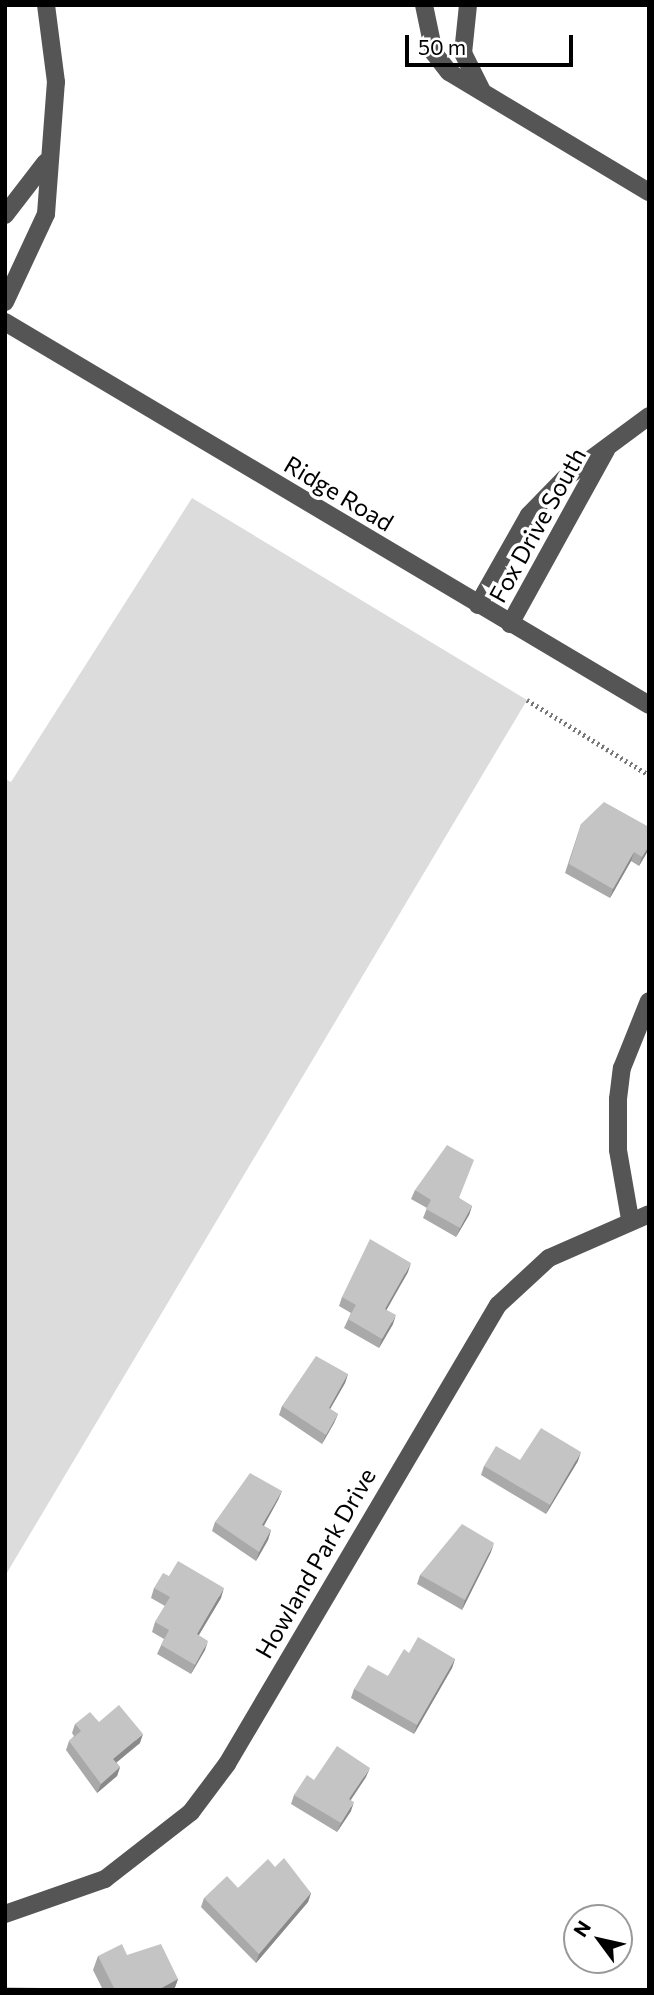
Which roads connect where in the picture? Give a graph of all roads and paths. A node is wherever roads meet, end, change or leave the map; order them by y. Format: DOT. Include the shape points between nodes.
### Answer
graph roads {
  1 [pos="46,5"];
  2 [pos="424,5"];
  3 [pos="468,5"];
  4 [pos="482,91"];
  5 [pos="45,163"];
  6 [pos="649,192"];
  7 [pos="5,215"];
  8 [pos="5,302"];
  9 [pos="5,322"];
  10 [pos="649,416"];
  11 [pos="606,450"];
  12 [pos="478,605"];
  13 [pos="510,624"];
  14 [pos="527,701"];
  15 [pos="649,705"];
  16 [pos="649,775"];
  17 [pos="649,1001"];
  18 [pos="649,1214"];
  19 [pos="630,1219"];
  20 [pos="5,1914"];
  1 -- 5 [label="street" via="56,82"];
  2 -- 4 [label="street" via="434,53 449,72"];
  3 -- 4 [label="street" via="463,53"];
  4 -- 6 [label="street"];
  5 -- 7 [label="street"];
  5 -- 8 [label="street" via="46,214"];
  9 -- 12 [label="street, Ridge Road"];
  10 -- 11 [label="street, Fox Drive South"];
  11 -- 12 [label="street, Fox Drive South" via="564,479 529,515"];
  11 -- 13 [label="street, Fox Drive South"];
  12 -- 13 [label="street, Ridge Road"];
  13 -- 15 [label="street, Ridge Road"];
  14 -- 16 [label="path"];
  17 -- 19 [label="street" via="622,1068 618,1100 618,1150"];
  18 -- 19 [label="street, Howland Park Drive"];
  19 -- 20 [label="street, Howland Park Drive" via="549,1258 476,1334 227,1764 191,1812 106,1879"];
}
